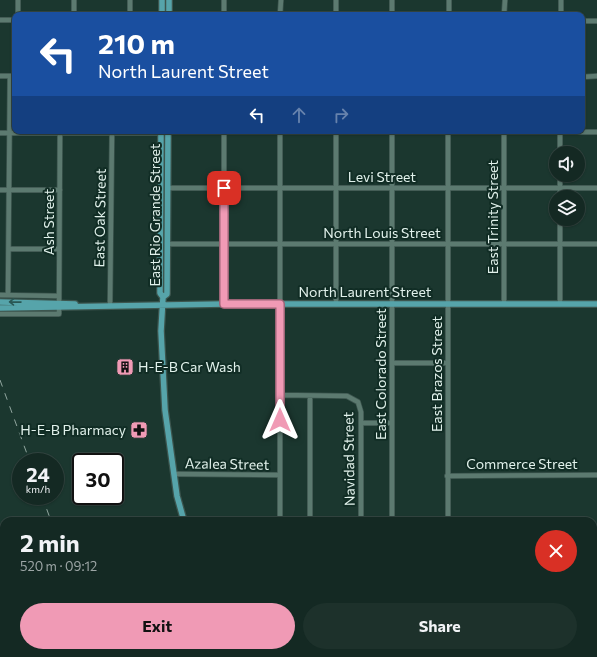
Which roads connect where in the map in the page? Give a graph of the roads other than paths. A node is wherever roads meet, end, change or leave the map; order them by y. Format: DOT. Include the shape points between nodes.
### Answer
graph roads {
  1 [pos="18,0"];
  2 [pos="74,0"];
  3 [pos="130,0"];
  4 [pos="162,0"];
  5 [pos="169,0"];
  6 [pos="224,0"];
  7 [pos="281,0"];
  8 [pos="336,0"];
  9 [pos="392,0"];
  10 [pos="449,0"];
  11 [pos="505,0"];
  12 [pos="561,0"];
  13 [pos="18,12"];
  14 [pos="74,12"];
  15 [pos="130,12"];
  16 [pos="162,12"];
  17 [pos="169,12"];
  18 [pos="224,12"];
  19 [pos="280,12"];
  20 [pos="336,12"];
  21 [pos="392,12"];
  22 [pos="449,12"];
  23 [pos="504,12"];
  24 [pos="561,12"];
  25 [pos="0,20"];
  26 [pos="12,20"];
  27 [pos="585,21"];
  28 [pos="597,21"];
  29 [pos="0,76"];
  30 [pos="12,76"];
  31 [pos="585,76"];
  32 [pos="597,76"];
  33 [pos="585,132"];
  34 [pos="597,132"];
  35 [pos="0,133"];
  36 [pos="10,133"];
  37 [pos="60,134"];
  38 [pos="112,134"];
  39 [pos="161,134"];
  40 [pos="168,134"];
  41 [pos="224,134"];
  42 [pos="280,134"];
  43 [pos="336,134"];
  44 [pos="392,134"];
  45 [pos="448,134"];
  46 [pos="504,134"];
  47 [pos="560,134"];
  48 [pos="560,146"];
  49 [pos="560,182"];
  50 [pos="168,188"];
  51 [pos="224,188"];
  52 [pos="280,188"];
  53 [pos="336,188"];
  54 [pos="392,188"];
  55 [pos="448,188"];
  56 [pos="504,188"];
  57 [pos="560,188"];
  58 [pos="597,188"];
  59 [pos="0,190"];
  60 [pos="10,190"];
  61 [pos="60,190"];
  62 [pos="560,226"];
  63 [pos="167,244"];
  64 [pos="224,244"];
  65 [pos="336,244"];
  66 [pos="392,244"];
  67 [pos="448,244"];
  68 [pos="560,244"];
  69 [pos="597,244"];
  70 [pos="280,245"];
  71 [pos="504,245"];
  72 [pos="9,248"];
  73 [pos="59,249"];
  74 [pos="0,295"];
  75 [pos="8,295"];
  76 [pos="59,296"];
  77 [pos="163,297"];
  78 [pos="0,302"];
  79 [pos="391,303"];
  80 [pos="448,303"];
  81 [pos="224,304"];
  82 [pos="280,304"];
  83 [pos="336,304"];
  84 [pos="504,304"];
  85 [pos="560,304"];
  86 [pos="597,304"];
  87 [pos="162,305"];
  88 [pos="110,306"];
  89 [pos="0,308"];
  90 [pos="59,308"];
  91 [pos="0,314"];
  92 [pos="392,363"];
  93 [pos="448,363"];
  94 [pos="280,395"];
  95 [pos="310,396"];
  96 [pos="362,423"];
  97 [pos="392,423"];
  98 [pos="175,474"];
  99 [pos="280,475"];
  100 [pos="597,475"];
  101 [pos="447,476"];
  102 [pos="183,517"];
  103 [pos="280,517"];
  104 [pos="310,517"];
  105 [pos="361,517"];
  106 [pos="392,517"];
  107 [pos="448,517"];
  108 [pos="0,644"];
  109 [pos="0,651"];
  110 [pos="0,657"];
  1 -- 13 [label="street"];
  2 -- 14 [label="street"];
  3 -- 15 [label="street"];
  4 -- 16 [label="main road"];
  5 -- 17 [label="main road"];
  6 -- 18 [label="street"];
  7 -- 19 [label="street"];
  8 -- 20 [label="street"];
  9 -- 21 [label="street"];
  10 -- 22 [label="street"];
  11 -- 23 [label="street"];
  12 -- 24 [label="street"];
  25 -- 26 [label="street"];
  27 -- 28 [label="street"];
  29 -- 30 [label="street"];
  30 -- 36 [label="street"];
  31 -- 32 [label="street"];
  33 -- 34 [label="street"];
  35 -- 36 [label="street"];
  36 -- 60 [label="street"];
  37 -- 61 [label="street, Ash Street"];
  38 -- 88 [label="street, East Oak Street"];
  39 -- 77 [label="main road, East Rio Grande Street" via="160,293"];
  40 -- 50 [label="main road, East Rio Grande Street"];
  41 -- 51 [label="street"];
  42 -- 52 [label="street"];
  43 -- 53 [label="street"];
  44 -- 54 [label="street, East Colorado Street"];
  45 -- 55 [label="street, East Brazos Street"];
  46 -- 56 [label="street, East Trinity Street"];
  47 -- 48 [label="street"];
  49 -- 57 [label="street"];
  50 -- 51 [label="street, Levi Street"];
  50 -- 63 [label="main road, East Rio Grande Street"];
  51 -- 52 [label="street, Levi Street"];
  51 -- 64 [label="street"];
  52 -- 53 [label="street, Levi Street"];
  52 -- 70 [label="street"];
  53 -- 54 [label="street, Levi Street"];
  53 -- 65 [label="street"];
  54 -- 55 [label="street, Levi Street"];
  54 -- 66 [label="street, East Colorado Street"];
  55 -- 56 [label="street, Levi Street"];
  55 -- 67 [label="street, East Brazos Street"];
  56 -- 57 [label="street, Levi Street"];
  56 -- 71 [label="street, East Trinity Street"];
  57 -- 58 [label="street, Levi Street"];
  59 -- 60 [label="street"];
  60 -- 61 [label="street"];
  60 -- 72 [label="street"];
  61 -- 73 [label="street, Ash Street"];
  62 -- 68 [label="street"];
  63 -- 64 [label="street, North Louis Street"];
  63 -- 77 [label="main road, East Rio Grande Street" via="167,294"];
  64 -- 70 [label="street, North Louis Street"];
  64 -- 81 [label="street"];
  65 -- 66 [label="street, North Louis Street"];
  65 -- 70 [label="street, North Louis Street"];
  65 -- 83 [label="street"];
  66 -- 67 [label="street, North Louis Street"];
  66 -- 79 [label="street, East Colorado Street"];
  67 -- 71 [label="street, North Louis Street"];
  67 -- 80 [label="street, East Brazos Street"];
  68 -- 69 [label="street, North Louis Street"];
  68 -- 71 [label="street, North Louis Street"];
  68 -- 85 [label="street"];
  70 -- 82 [label="street"];
  71 -- 84 [label="street, East Trinity Street"];
  72 -- 73 [label="street"];
  72 -- 75 [label="street"];
  73 -- 76 [label="street, Ash Street"];
  74 -- 75 [label="street"];
  75 -- 76 [label="street"];
  76 -- 90 [label="street, Ash Street"];
  77 -- 87 [label="main road, East Rio Grande Street"];
  90 -- 78 [label="main road, North Laurent Street, one-way"];
  79 -- 80 [label="main road, North Laurent Street"];
  79 -- 83 [label="main road, North Laurent Street"];
  79 -- 92 [label="street, East Colorado Street"];
  80 -- 84 [label="main road, North Laurent Street"];
  80 -- 93 [label="street, East Brazos Street"];
  81 -- 82 [label="main road, North Laurent Street"];
  81 -- 87 [label="main road, North Laurent Street"];
  82 -- 83 [label="main road, North Laurent Street"];
  82 -- 94 [label="street"];
  84 -- 85 [label="main road, North Laurent Street"];
  85 -- 86 [label="main road, North Laurent Street"];
  87 -- 88 [label="main road, North Laurent Street"];
  87 -- 98 [label="main road, East Rio Grande Street" via="165,410"];
  88 -- 90 [label="main road, North Laurent Street"];
  89 -- 90 [label="main road, North Laurent Street"];
  90 -- 91 [label="street"];
  92 -- 93 [label="street"];
  92 -- 97 [label="street, East Colorado Street"];
  93 -- 101 [label="street, East Brazos Street"];
  94 -- 95 [label="street"];
  94 -- 99 [label="street"];
  95 -- 96 [label="street, Navidad Street" via="347,396 355,400 360,407"];
  95 -- 104 [label="street"];
  96 -- 97 [label="street"];
  96 -- 105 [label="street, Navidad Street"];
  97 -- 106 [label="street, East Colorado Street"];
  98 -- 99 [label="street, Azalea Street"];
  98 -- 102 [label="main road, East Rio Grande Street"];
  99 -- 103 [label="street"];
  100 -- 101 [label="street, Commerce Street"];
  101 -- 107 [label="street, East Brazos Street"];
  108 -- 109 [label="street"];
  109 -- 110 [label="street"];
}
